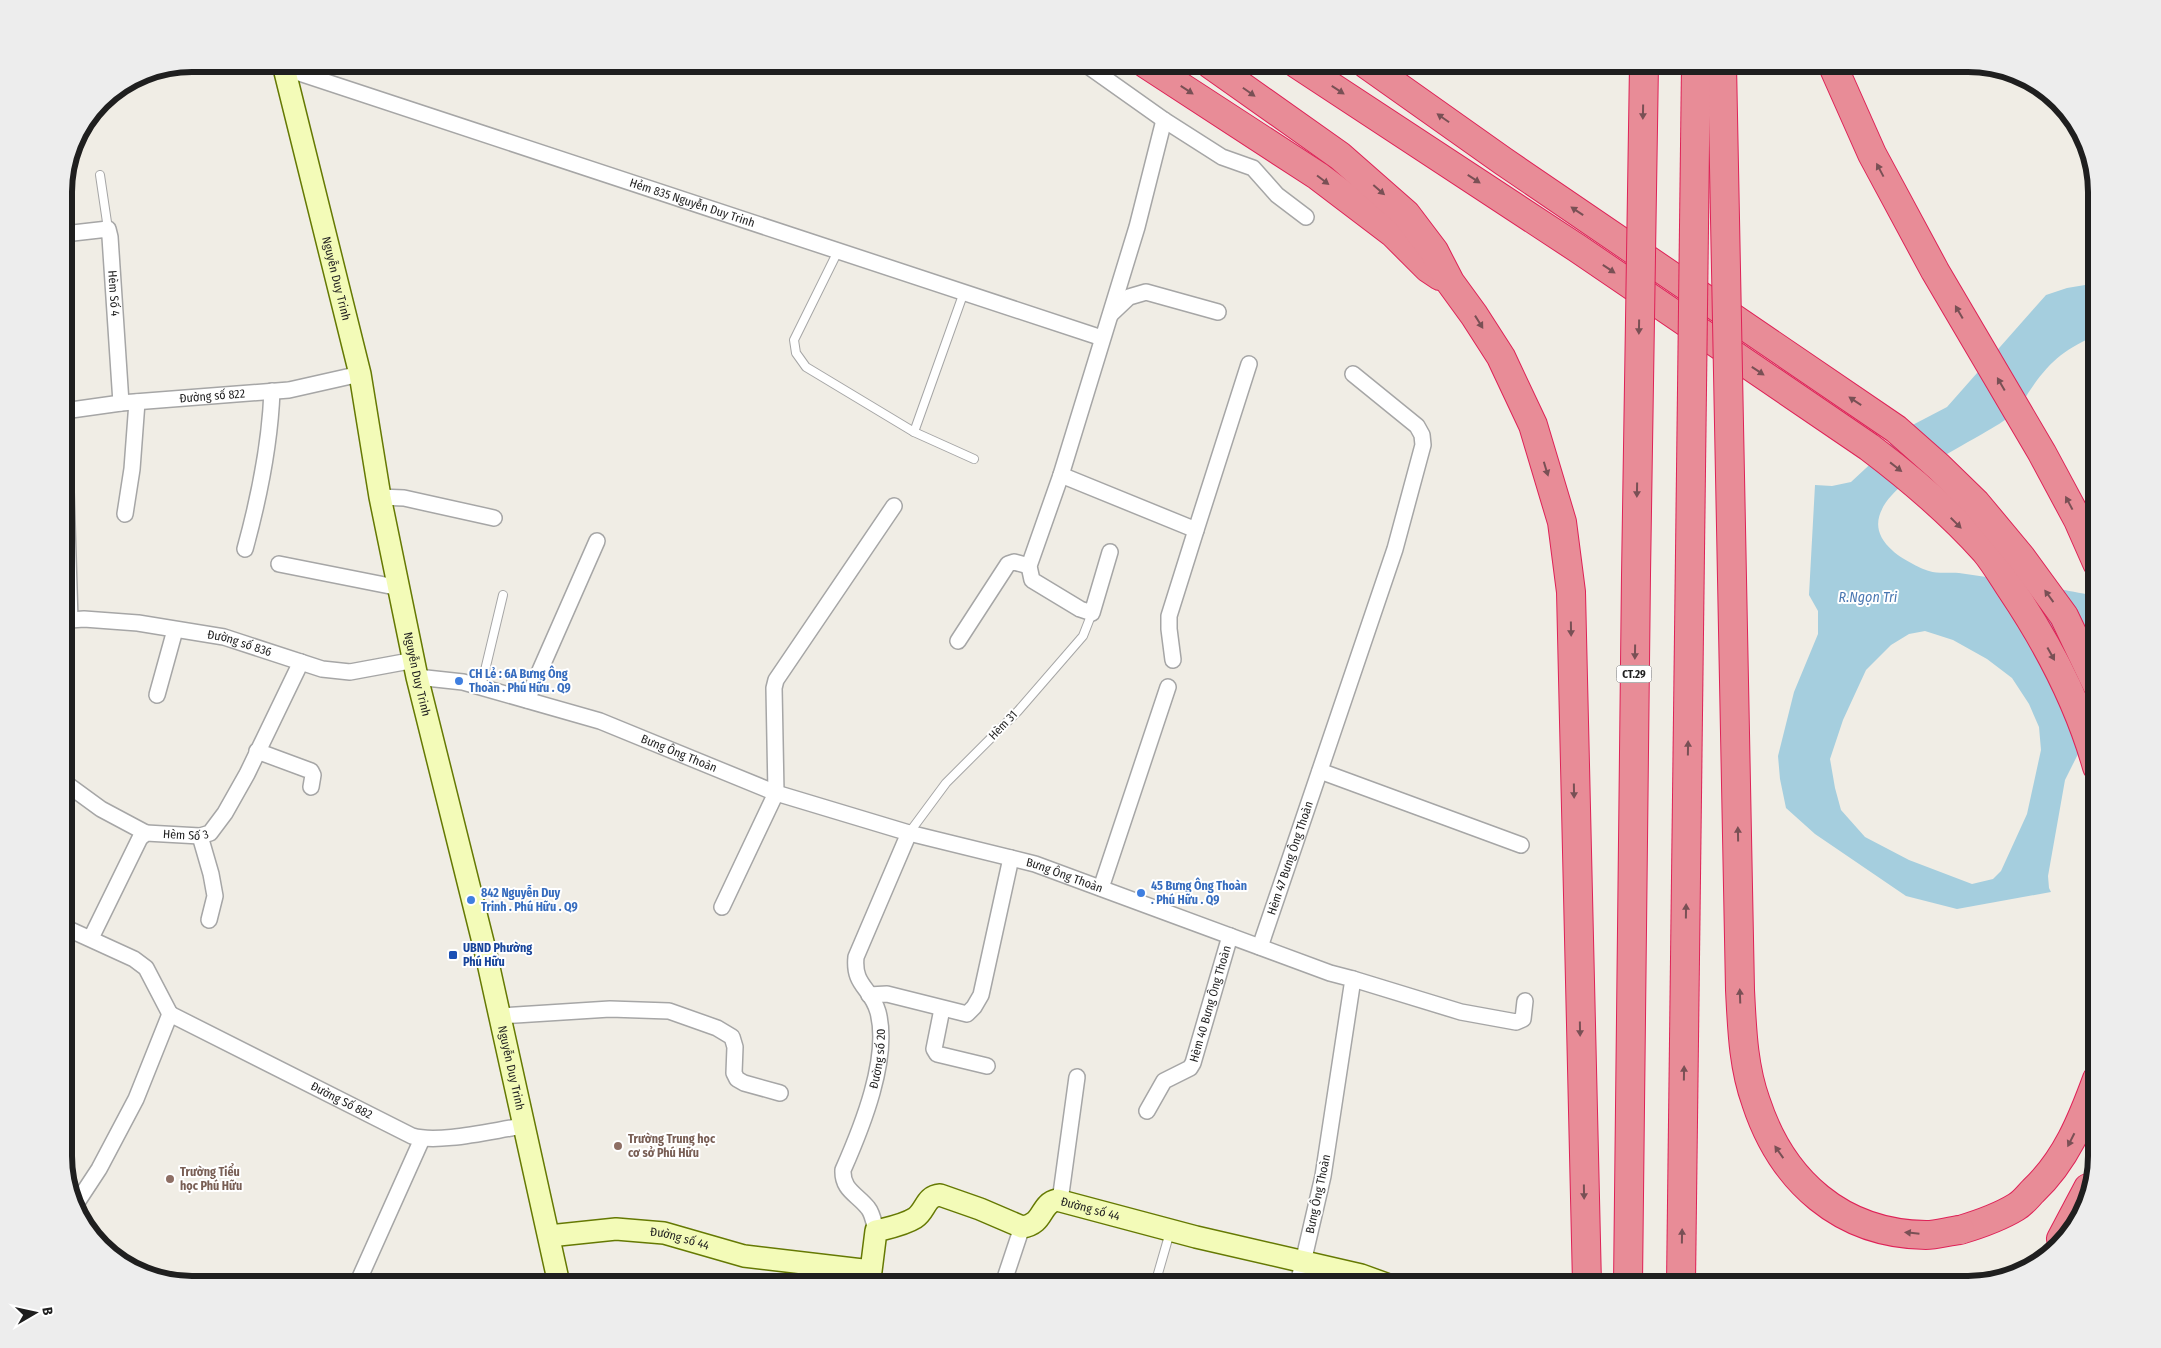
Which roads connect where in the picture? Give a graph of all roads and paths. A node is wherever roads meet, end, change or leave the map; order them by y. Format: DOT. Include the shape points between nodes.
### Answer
graph roads {
  1 [pos="1096,72"];
  2 [pos="1159,72"];
  3 [pos="1222,72"];
  4 [pos="1310,72"];
  5 [pos="1378,72"];
  6 [pos="1644,72"];
  7 [pos="1696,72"];
  8 [pos="1722,72"];
  9 [pos="1836,72"];
  10 [pos="285,73"];
  11 [pos="304,73"];
  12 [pos="1164,120"];
  13 [pos="100,175"];
  14 [pos="1306,217"];
  15 [pos="108,229"];
  16 [pos="73,233"];
  17 [pos="838,251"];
  18 [pos="1450,282"];
  19 [pos="964,292"];
  20 [pos="1218,312"];
  21 [pos="1110,315"];
  22 [pos="1102,338"];
  23 [pos="1249,364"];
  24 [pos="360,374"];
  25 [pos="1353,374"];
  26 [pos="272,391"];
  27 [pos="137,402"];
  28 [pos="122,403"];
  29 [pos="73,410"];
  30 [pos="914,432"];
  31 [pos="974,460"];
  32 [pos="1061,475"];
  33 [pos="380,497"];
  34 [pos="894,506"];
  35 [pos="124,514"];
  36 [pos="494,518"];
  37 [pos="1196,530"];
  38 [pos="597,541"];
  39 [pos="2088,543"];
  40 [pos="245,549"];
  41 [pos="1110,552"];
  42 [pos="280,564"];
  43 [pos="1029,566"];
  44 [pos="400,588"];
  45 [pos="503,595"];
  46 [pos="1092,613"];
  47 [pos="73,622"];
  48 [pos="175,630"];
  49 [pos="958,641"];
  50 [pos="1173,660"];
  51 [pos="300,662"];
  52 [pos="2088,666"];
  53 [pos="416,668"];
  54 [pos="481,687"];
  55 [pos="1168,687"];
  56 [pos="157,696"];
  57 [pos="527,700"];
  58 [pos="2088,737"];
  59 [pos="258,751"];
  60 [pos="1320,771"];
  61 [pos="311,787"];
  62 [pos="73,789"];
  63 [pos="776,793"];
  64 [pos="146,833"];
  65 [pos="909,833"];
  66 [pos="200,836"];
  67 [pos="1521,845"];
  68 [pos="1011,858"];
  69 [pos="1101,888"];
  70 [pos="722,907"];
  71 [pos="209,920"];
  72 [pos="73,931"];
  73 [pos="1230,936"];
  74 [pos="91,938"];
  75 [pos="1260,947"];
  76 [pos="1353,979"];
  77 [pos="869,995"];
  78 [pos="1525,1001"];
  79 [pos="942,1009"];
  80 [pos="170,1014"];
  81 [pos="500,1016"];
  82 [pos="987,1066"];
  83 [pos="1077,1077"];
  84 [pos="780,1093"];
  85 [pos="2088,1104"];
  86 [pos="1147,1110"];
  87 [pos="524,1126"];
  88 [pos="422,1139"];
  89 [pos="81,1197"];
  90 [pos="1060,1200"];
  91 [pos="1022,1227"];
  92 [pos="1170,1230"];
  93 [pos="876,1231"];
  94 [pos="549,1236"];
  95 [pos="1304,1261"];
  96 [pos="361,1276"];
  97 [pos="557,1276"];
  98 [pos="859,1276"];
  99 [pos="871,1276"];
  100 [pos="1006,1276"];
  101 [pos="1157,1276"];
  102 [pos="1300,1276"];
  103 [pos="1364,1276"];
  104 [pos="1587,1276"];
  105 [pos="1628,1276"];
  106 [pos="1681,1276"];
  1 -- 12 [label="street"];
  2 -- 18 [label="highway, one-way" via="1318,176 1392,233 1428,268"];
  3 -- 18 [label="highway, one-way" via="1340,156 1406,214 1434,251"];
  4 -- 58 [label="highway, one-way" via="1577,248 1869,447 1921,489 1986,552 2052,655"];
  52 -- 5 [label="highway, one-way" via="2064,616 2026,564 1976,503 1896,429"];
  6 -- 105 [label="highway, CT.29, one-way, bridge"];
  106 -- 7 [label="highway, one-way, bridge"];
  85 -- 8 [label="highway, one-way, bridge" via="2064,1153 2018,1206 1991,1220 1960,1230 1927,1235 1857,1222 1826,1205 1799,1181 1774,1145 1756,1102 1746,1064 1740,990"];
  39 -- 9 [label="highway, one-way" via="2069,503 1935,271 1872,154"];
  10 -- 24 [label="main road, Nguyễn Duy Trinh"];
  11 -- 17 [label="street, Hẻm 835 Nguyễn Duy Trinh"];
  12 -- 14 [label="street" via="1222,157 1253,168 1277,195"];
  12 -- 21 [label="street" via="1137,227"];
  13 -- 15 [label="lane"];
  15 -- 16 [label="street"];
  15 -- 28 [label="street, Hèm Số 4"];
  17 -- 19 [label="street, Hẻm 835 Nguyễn Duy Trinh"];
  17 -- 30 [label="lane" via="794,340 796,353 806,367"];
  18 -- 104 [label="highway, one-way" via="1501,357 1533,425 1562,522 1571,592"];
  19 -- 22 [label="street, Hẻm 835 Nguyễn Duy Trinh"];
  19 -- 30 [label="lane"];
  20 -- 21 [label="street" via="1146,292 1129,297"];
  21 -- 22 [label="street"];
  22 -- 32 [label="street"];
  23 -- 37 [label="street"];
  24 -- 26 [label="street, Đường số 822"];
  24 -- 33 [label="main road, Nguyễn Duy Trinh"];
  25 -- 60 [label="street, Hèm 47 Bưng Ông Thoàn" via="1418,426 1423,445 1395,549"];
  26 -- 27 [label="street, Đường số 822"];
  26 -- 40 [label="street" via="271,422"];
  27 -- 28 [label="street, Đường số 822"];
  27 -- 35 [label="street" via="132,469"];
  28 -- 29 [label="street, Đường số 822"];
  30 -- 31 [label="lane"];
  32 -- 37 [label="street"];
  32 -- 43 [label="street"];
  33 -- 36 [label="street" via="404,498"];
  33 -- 44 [label="main road, Nguyễn Duy Trinh"];
  34 -- 63 [label="street" via="776,680"];
  37 -- 50 [label="street" via="1169,616"];
  38 -- 57 [label="street"];
  41 -- 46 [label="street"];
  42 -- 44 [label="street"];
  43 -- 46 [label="street" via="1032,580"];
  43 -- 49 [label="street" via="1014,562 1008,564"];
  44 -- 53 [label="main road, Nguyễn Duy Trinh"];
  45 -- 54 [label="lane"];
  46 -- 65 [label="lane, Hèm 31" via="1083,636 1018,711 946,783"];
  47 -- 48 [label="street, Đường số 836" via="84,619 138,623"];
  48 -- 51 [label="street, Đường số 836" via="224,637"];
  48 -- 56 [label="street"];
  51 -- 53 [label="street, Đường số 836" via="322,669 350,672"];
  51 -- 59 [label="street, Hèm Số 3"];
  53 -- 54 [label="street, Bưng Ông Thoàn"];
  53 -- 81 [label="main road, Nguyễn Duy Trinh"];
  54 -- 57 [label="street, Bưng Ông Thoàn"];
  55 -- 69 [label="street"];
  57 -- 63 [label="street, Bưng Ông Thoàn" via="600,721"];
  59 -- 61 [label="street" via="311,771"];
  59 -- 66 [label="street, Hèm Số 3" via="225,812 210,833"];
  60 -- 67 [label="street"];
  60 -- 75 [label="street, Hèm 47 Bưng Ông Thoàn"];
  62 -- 64 [label="street" via="101,809"];
  63 -- 65 [label="street, Bưng Ông Thoàn"];
  63 -- 70 [label="street"];
  64 -- 66 [label="street, Hèm Số 3"];
  64 -- 74 [label="street, Hèm Số 3" via="140,838"];
  65 -- 68 [label="street, Bưng Ông Thoàn"];
  65 -- 77 [label="street, Đường số 20" via="856,956 856,975"];
  66 -- 71 [label="street" via="215,896"];
  68 -- 69 [label="street, Bưng Ông Thoàn"];
  68 -- 79 [label="street" via="981,994 966,1014"];
  69 -- 73 [label="street, Bưng Ông Thoàn"];
  72 -- 74 [label="street"];
  73 -- 75 [label="street, Bưng Ông Thoàn"];
  73 -- 86 [label="street, Hèm 40 Bưng Ông Thoàn" via="1190,1068 1164,1081"];
  74 -- 80 [label="street" via="146,968"];
  75 -- 76 [label="street, Bưng Ông Thoàn"];
  76 -- 78 [label="street" via="1461,1012 1516,1022 1523,1019"];
  76 -- 95 [label="street, Bưng Ông Thoàn" via="1323,1176"];
  77 -- 79 [label="street" via="887,994"];
  77 -- 93 [label="street, Đường số 20" via="876,1004 881,1050 864,1119 843,1170 843,1179 846,1188 869,1209"];
  79 -- 82 [label="street" via="934,1049 937,1054"];
  80 -- 88 [label="street, Đường Số 882"];
  80 -- 89 [label="street" via="136,1099"];
  81 -- 84 [label="street" via="610,1009 669,1011 717,1028 732,1038 737,1078"];
  81 -- 87 [label="main road, Nguyễn Duy Trinh"];
  83 -- 90 [label="street"];
  87 -- 88 [label="street, Đường Số 882"];
  87 -- 94 [label="main road, Nguyễn Duy Trinh"];
  88 -- 96 [label="street"];
  90 -- 91 [label="main road, Đường số 44" via="1048,1203 1038,1221"];
  90 -- 92 [label="main road, Đường số 44"];
  91 -- 93 [label="main road" via="940,1195 929,1198 915,1218"];
  91 -- 100 [label="street"];
  92 -- 95 [label="main road, Đường số 44"];
  92 -- 101 [label="lane"];
  93 -- 99 [label="main road, Đường số 20"];
  94 -- 97 [label="main road, Nguyễn Duy Trinh"];
  94 -- 98 [label="main road, Đường số 44" via="616,1229 664,1233 744,1256"];
  95 -- 102 [label="street, Bưng Ông Thoàn"];
  95 -- 103 [label="main road"];
}
